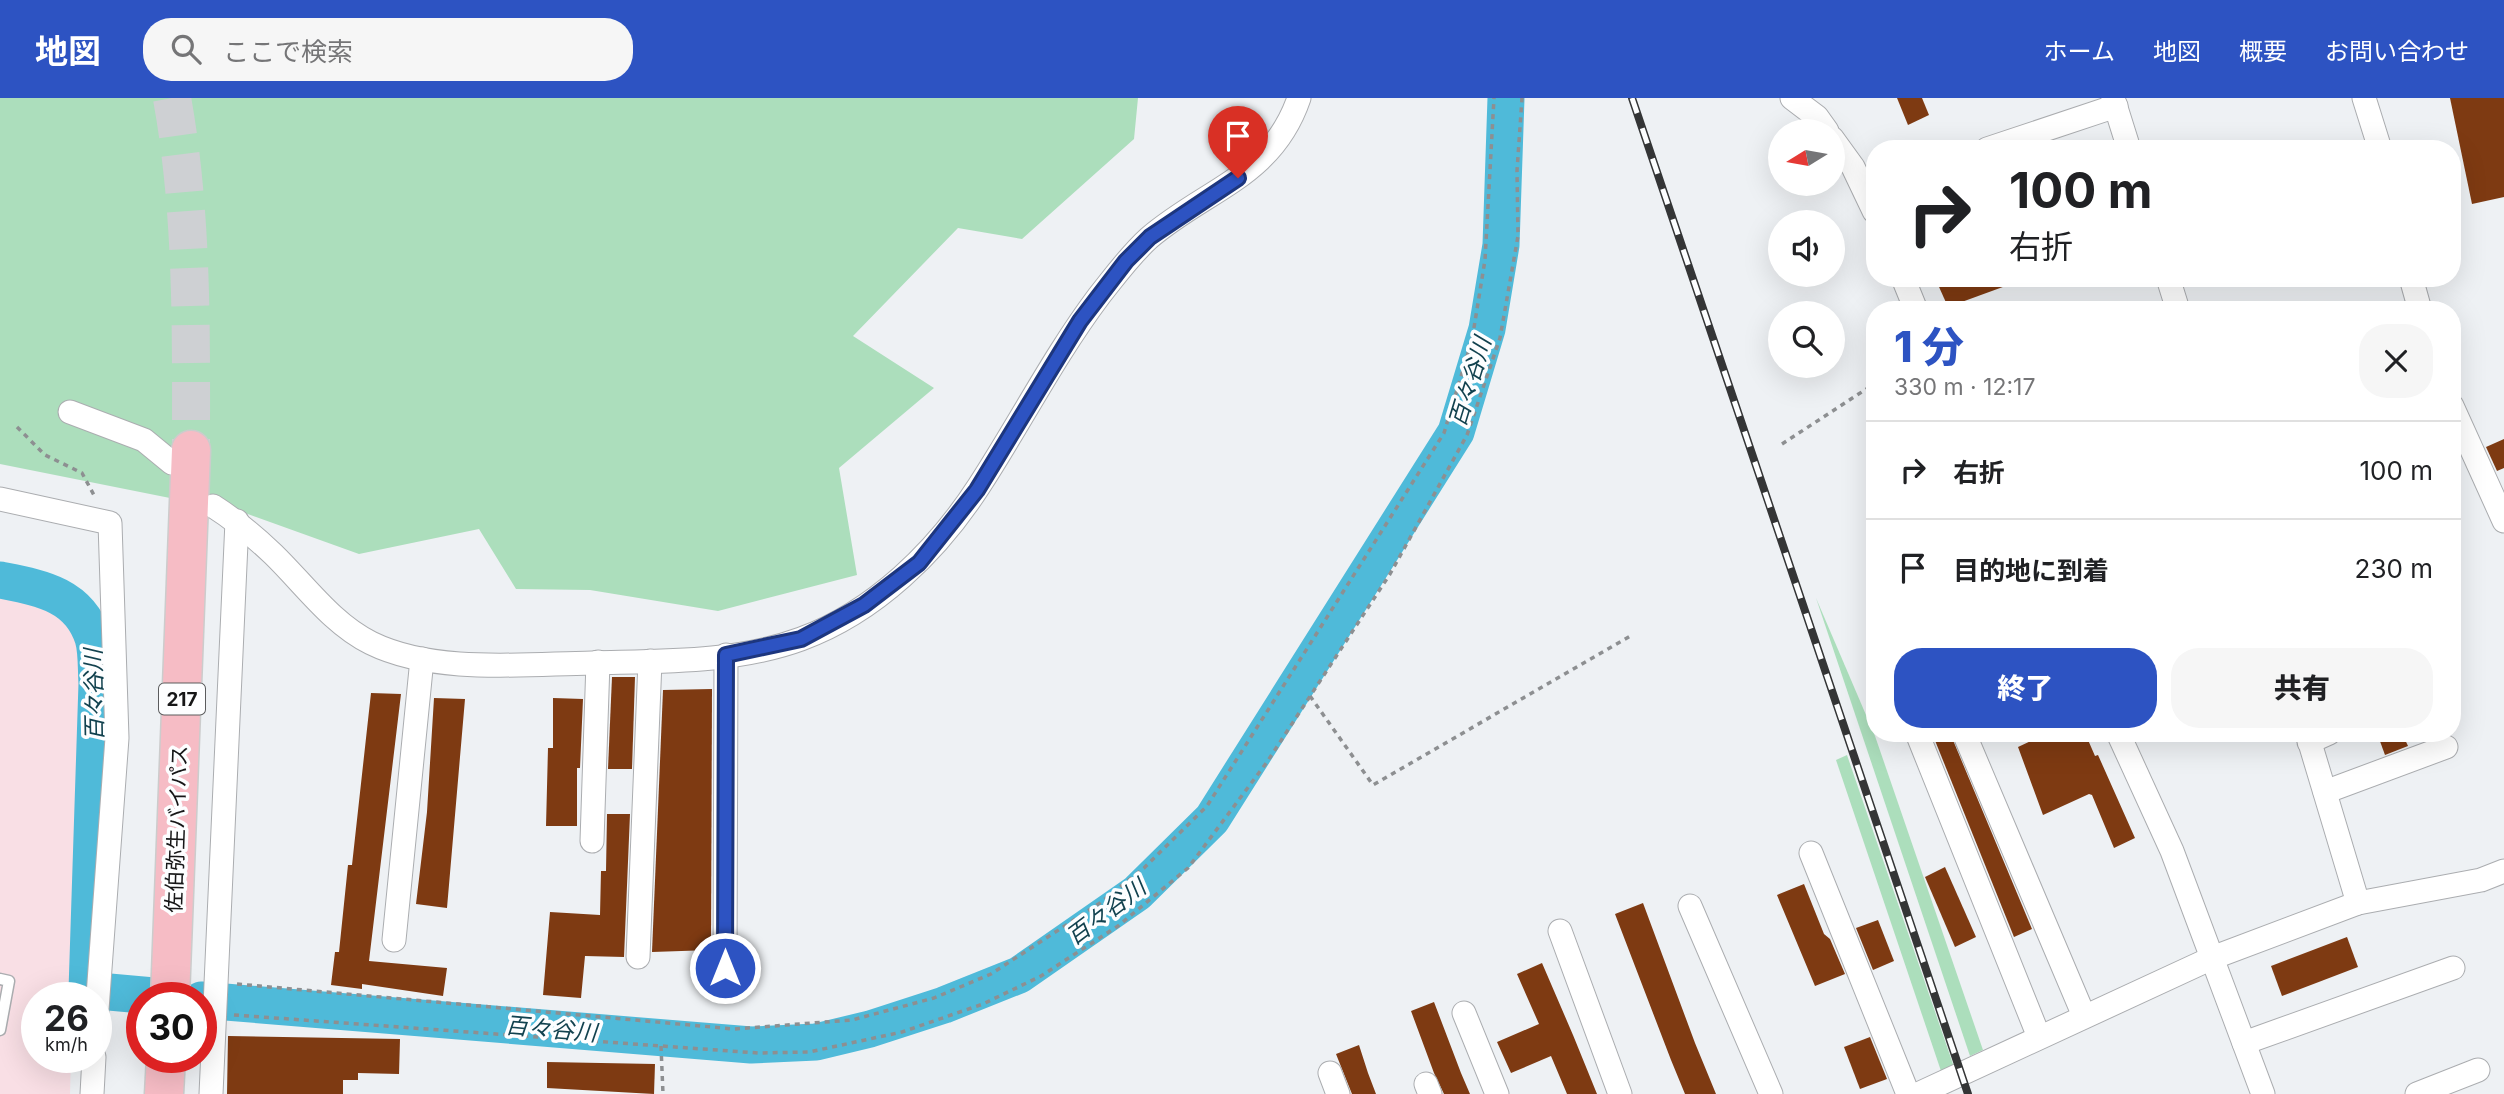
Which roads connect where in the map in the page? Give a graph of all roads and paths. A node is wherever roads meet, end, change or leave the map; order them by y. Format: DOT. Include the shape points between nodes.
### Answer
graph roads {
  1 [pos="1299,98"];
  2 [pos="1494,98"];
  3 [pos="1522,98"];
  4 [pos="1792,98"];
  5 [pos="2364,98"];
  6 [pos="2115,102"];
  7 [pos="1819,119"];
  8 [pos="2012,140"];
  9 [pos="2126,140"];
  10 [pos="2377,140"];
  11 [pos="1845,156"];
  12 [pos="1866,194"];
  13 [pos="1866,389"];
  14 [pos="70,412"];
  15 [pos="2461,425"];
  16 [pos="17,427"];
  17 [pos="1782,444"];
  18 [pos="181,456"];
  19 [pos="0,499"];
  20 [pos="213,506"];
  21 [pos="2503,515"];
  22 [pos="237,522"];
  23 [pos="110,523"];
  24 [pos="1632,635"];
  25 [pos="726,655"];
  26 [pos="422,659"];
  27 [pos="650,661"];
  28 [pos="598,662"];
  29 [pos="1310,696"];
  30 [pos="1921,742"];
  31 [pos="1968,742"];
  32 [pos="2122,742"];
  33 [pos="2316,742"];
  34 [pos="2446,747"];
  35 [pos="2325,792"];
  36 [pos="592,841"];
  37 [pos="1811,853"];
  38 [pos="2504,871"];
  39 [pos="2358,903"];
  40 [pos="1690,906"];
  41 [pos="1560,931"];
  42 [pos="394,940"];
  43 [pos="638,957"];
  44 [pos="2211,958"];
  45 [pos="725,968"];
  46 [pos="2453,968"];
  47 [pos="0,979"];
  48 [pos="99,982"];
  49 [pos="171,982"];
  50 [pos="216,982"];
  51 [pos="217,982"];
  52 [pos="1464,1013"];
  53 [pos="2084,1016"];
  54 [pos="217,1019"];
  55 [pos="0,1030"];
  56 [pos="2039,1037"];
  57 [pos="2244,1043"];
  58 [pos="661,1046"];
  59 [pos="2478,1070"];
  60 [pos="93,1073"];
  61 [pos="165,1073"];
  62 [pos="1929,1092"];
  63 [pos="92,1094"];
  64 [pos="164,1094"];
  65 [pos="663,1094"];
  66 [pos="1497,1094"];
  67 [pos="1620,1094"];
  68 [pos="1771,1094"];
  69 [pos="1908,1094"];
  70 [pos="2263,1094"];
  71 [pos="2417,1094"];
  1 -- 25 [label="street" via="1277,144 1253,167 1150,237 1126,261 1080,321 977,490 919,563 864,605 801,639"];
  2 -- 51 [label="path" via="1485,260 1472,340 1444,433 1207,806 1144,868 1100,903 990,974 934,998 839,1021 734,1030"];
  3 -- 29 [label="path" via="1518,236 1500,338 1467,435 1390,574"];
  4 -- 7 [label="street"];
  5 -- 10 [label="street"];
  6 -- 8 [label="street"];
  6 -- 9 [label="street"];
  11 -- 12 [label="street"];
  13 -- 17 [label="path"];
  14 -- 18 [label="street"];
  15 -- 21 [label="street"];
  16 -- 23 [label="path" via="45,455 82,473"];
  18 -- 49 [label="highway, 佐伯弥生バイパス / 217"];
  19 -- 23 [label="street"];
  20 -- 22 [label="street"];
  22 -- 26 [label="street" via="335,618 368,642 407,658"];
  22 -- 50 [label="street"];
  23 -- 48 [label="street" via="117,738"];
  24 -- 29 [label="path" via="1373,785"];
  25 -- 27 [label="street"];
  25 -- 45 [label="street"];
  26 -- 28 [label="street" via="502,665"];
  26 -- 42 [label="street"];
  27 -- 28 [label="street"];
  27 -- 43 [label="street"];
  28 -- 36 [label="street"];
  29 -- 58 [label="path" via="1188,868 1118,926 1041,976 983,1004 902,1032 809,1052"];
  30 -- 56 [label="street"];
  31 -- 53 [label="street"];
  32 -- 44 [label="street" via="2172,850"];
  33 -- 35 [label="street"];
  34 -- 35 [label="street"];
  35 -- 39 [label="street"];
  37 -- 69 [label="street"];
  38 -- 39 [label="street" via="2481,880"];
  39 -- 44 [label="street"];
  40 -- 68 [label="street"];
  41 -- 67 [label="street"];
  44 -- 53 [label="street"];
  44 -- 57 [label="street"];
  46 -- 57 [label="street"];
  47 -- 55 [label="lane" via="9,981"];
  52 -- 66 [label="street"];
  53 -- 56 [label="street"];
  54 -- 58 [label="path" via="240,1013"];
  56 -- 62 [label="street"];
  57 -- 70 [label="street"];
  58 -- 65 [label="path"];
  59 -- 71 [label="street"];
  60 -- 63 [label="street"];
  61 -- 64 [label="highway"];
}
